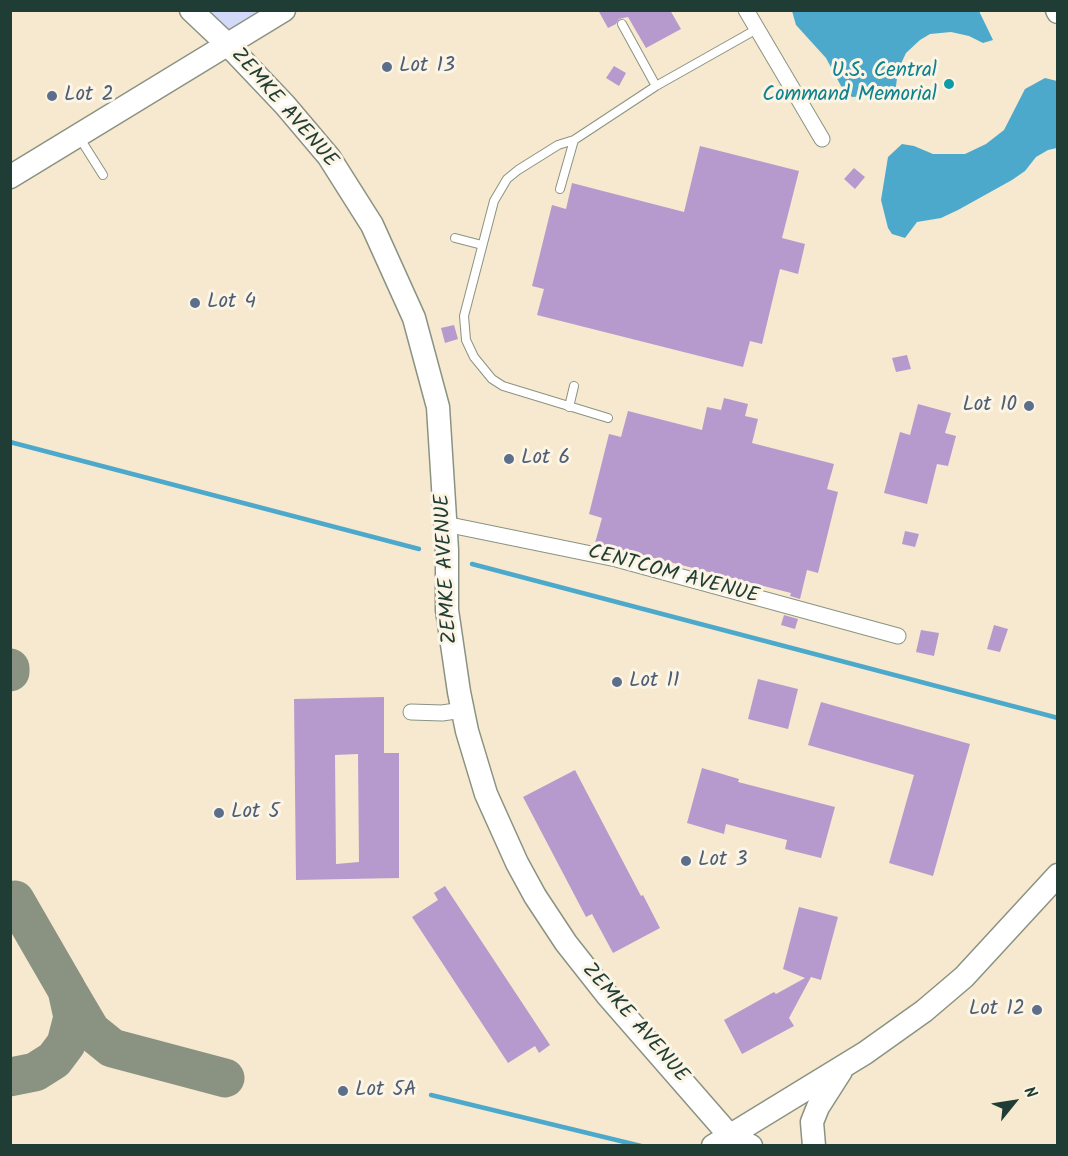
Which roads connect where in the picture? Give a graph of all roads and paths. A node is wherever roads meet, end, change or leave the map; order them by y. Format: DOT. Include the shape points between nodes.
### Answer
graph roads {
  1 [pos="191,10"];
  2 [pos="284,10"];
  3 [pos="746,10"];
  4 [pos="622,24"];
  5 [pos="757,29"];
  6 [pos="228,45"];
  7 [pos="656,86"];
  8 [pos="78,136"];
  9 [pos="822,139"];
  10 [pos="573,140"];
  11 [pos="103,175"];
  12 [pos="10,177"];
  13 [pos="560,189"];
  14 [pos="455,238"];
  15 [pos="482,245"];
  16 [pos="574,386"];
  17 [pos="569,407"];
  18 [pos="608,418"];
  19 [pos="445,524"];
  20 [pos="898,636"];
  21 [pos="463,710"];
  22 [pos="411,712"];
  23 [pos="1058,875"];
  24 [pos="844,1067"];
  25 [pos="722,1141"];
  26 [pos="751,1146"];
  27 [pos="814,1146"];
  1 -- 6 [label="street, ZEMKE AVENUE"];
  2 -- 6 [label="street"];
  3 -- 5 [label="street"];
  4 -- 7 [label="lane"];
  5 -- 7 [label="lane"];
  5 -- 9 [label="street"];
  6 -- 8 [label="street"];
  6 -- 19 [label="street, ZEMKE AVENUE" via="329,157 372,225 414,318 438,406"];
  7 -- 10 [label="lane"];
  8 -- 11 [label="lane"];
  8 -- 12 [label="street"];
  10 -- 13 [label="lane"];
  10 -- 15 [label="lane" via="558,145 507,178 494,201"];
  14 -- 15 [label="lane"];
  15 -- 17 [label="lane" via="464,316 466,340 474,357 503,386"];
  16 -- 17 [label="lane"];
  17 -- 18 [label="lane"];
  19 -- 20 [label="street, CENTCOM AVENUE" via="616,559"];
  19 -- 21 [label="street, ZEMKE AVENUE" via="447,610"];
  21 -- 22 [label="street"];
  21 -- 25 [label="street, ZEMKE AVENUE" via="486,794 535,896 566,943"];
  23 -- 24 [label="street" via="964,976"];
  24 -- 25 [label="street"];
  24 -- 27 [label="street" via="812,1122"];
  25 -- 26 [label="street, ZEMKE AVENUE"];
}
